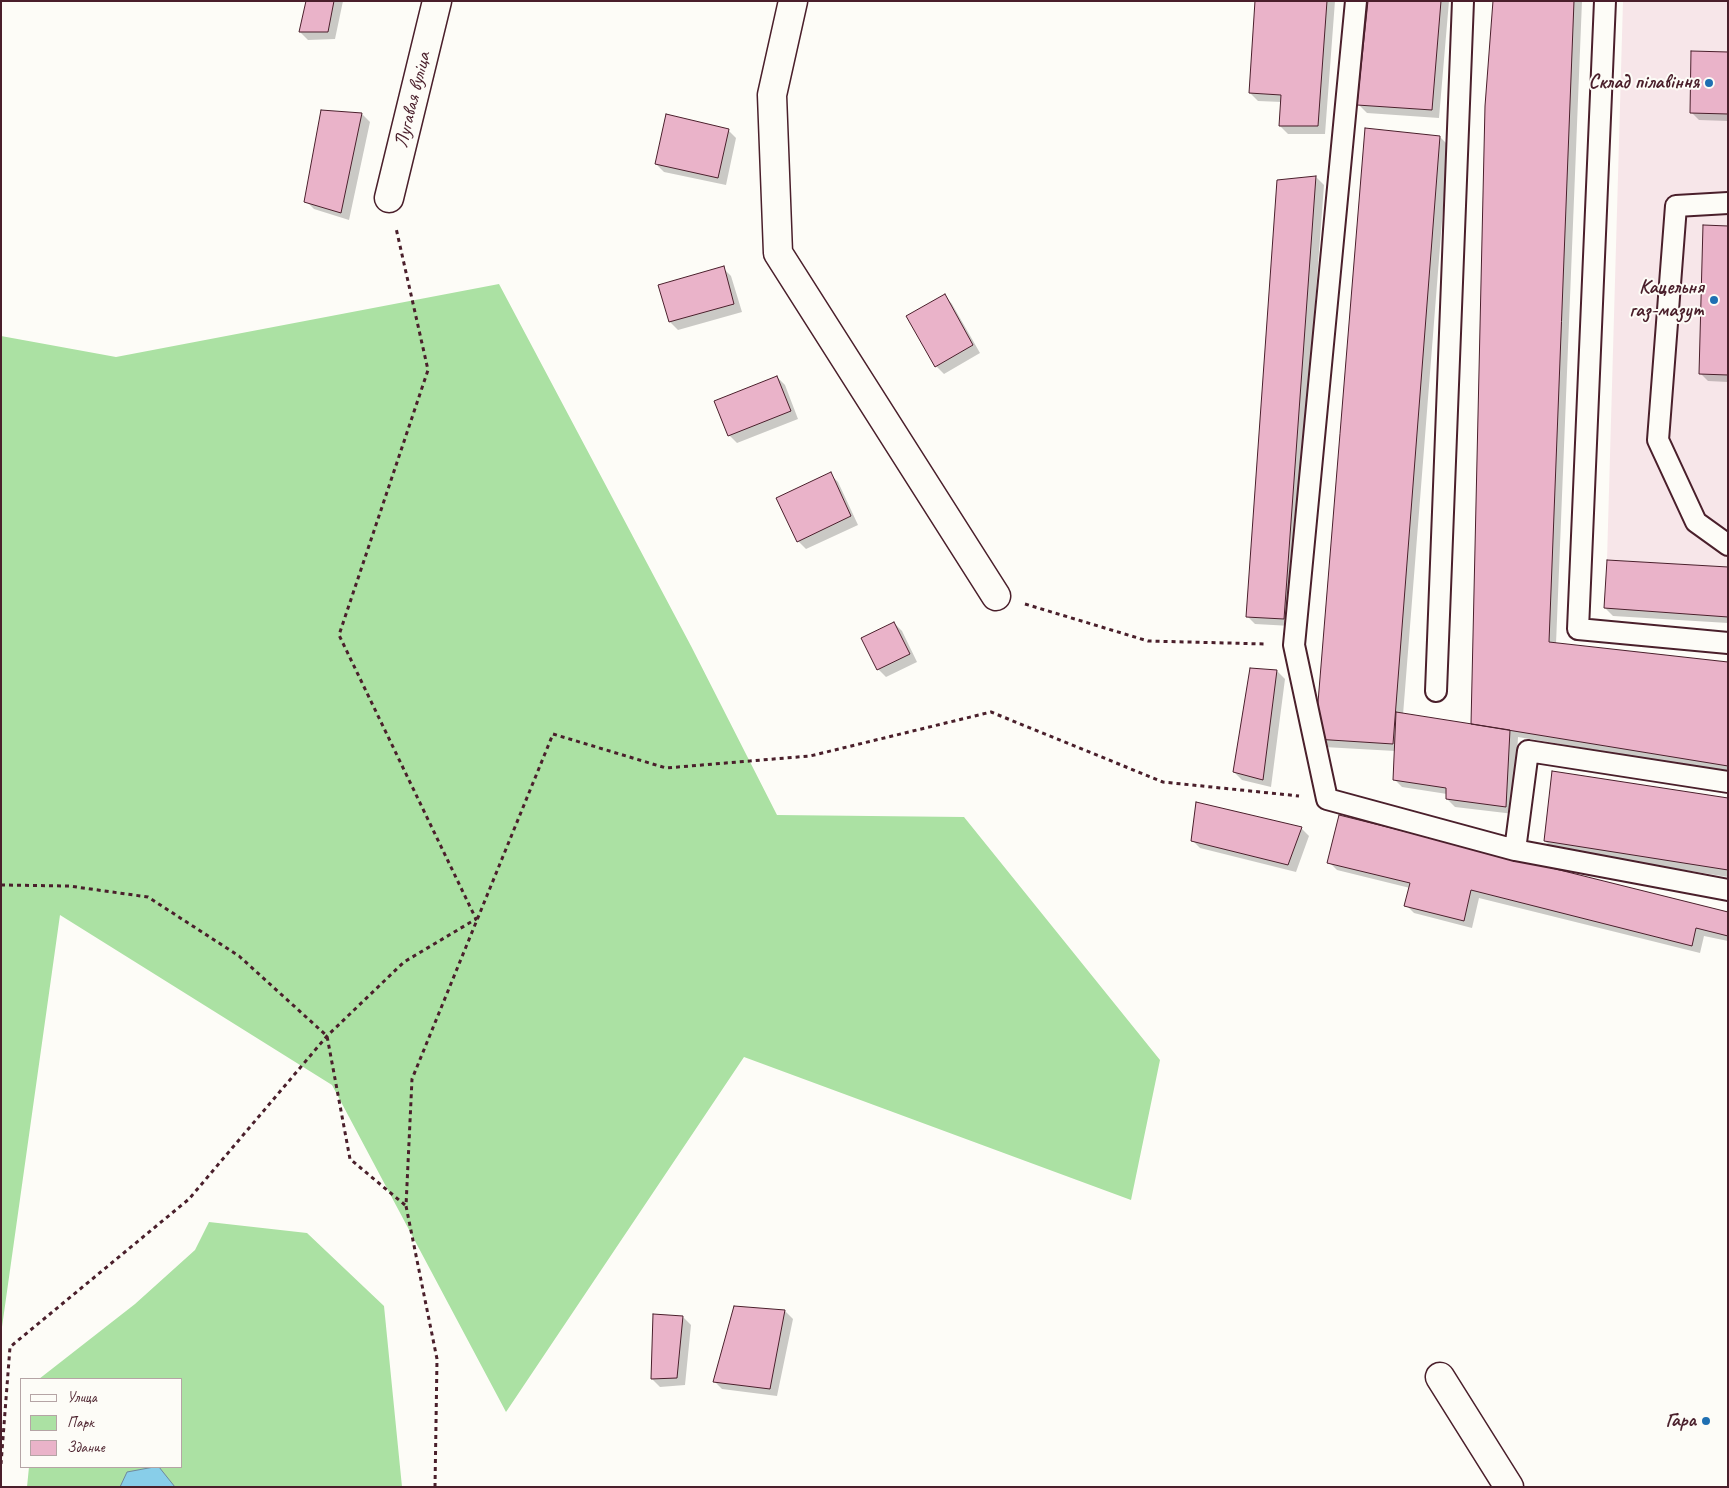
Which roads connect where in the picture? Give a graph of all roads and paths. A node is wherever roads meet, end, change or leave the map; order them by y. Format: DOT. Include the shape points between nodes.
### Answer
graph roads {
  1 [pos="437,1"];
  2 [pos="792,1"];
  3 [pos="1356,1"];
  4 [pos="1463,1"];
  5 [pos="1604,1"];
  6 [pos="389,198"];
  7 [pos="1728,203"];
  8 [pos="1728,545"];
  9 [pos="996,596"];
  10 [pos="1728,643"];
  11 [pos="1294,645"];
  12 [pos="1436,691"];
  13 [pos="1728,782"];
  14 [pos="1327,799"];
  15 [pos="1514,850"];
  16 [pos="1,885"];
  17 [pos="1728,890"];
  18 [pos="476,919"];
  19 [pos="326,1036"];
  20 [pos="406,1206"];
  21 [pos="1440,1377"];
  22 [pos="1,1464"];
  23 [pos="436,1487"];
  24 [pos="1509,1487"];
  1 -- 6 [label="street, Лугавая вуліца"];
  2 -- 9 [label="street" via="772,95 778,254"];
  3 -- 11 [label="lane"];
  4 -- 12 [label="lane"];
  5 -- 10 [label="lane" via="1578,629"];
  6 -- 18 [label="path" via="428,370 339,635"];
  7 -- 8 [label="lane" via="1676,206 1658,440 1696,522"];
  9 -- 11 [label="path" via="1148,641"];
  11 -- 14 [label="lane"];
  13 -- 15 [label="lane" via="1528,751"];
  14 -- 15 [label="lane"];
  14 -- 18 [label="path" via="1163,782 991,712 810,756 666,768 552,734"];
  15 -- 17 [label="lane"];
  16 -- 19 [label="path" via="69,886 148,897 239,956"];
  18 -- 19 [label="path" via="404,962"];
  18 -- 20 [label="path" via="412,1078"];
  19 -- 20 [label="path" via="350,1159"];
  19 -- 22 [label="path" via="189,1199 10,1347"];
  20 -- 23 [label="path" via="437,1359"];
  21 -- 24 [label="street"];
}
